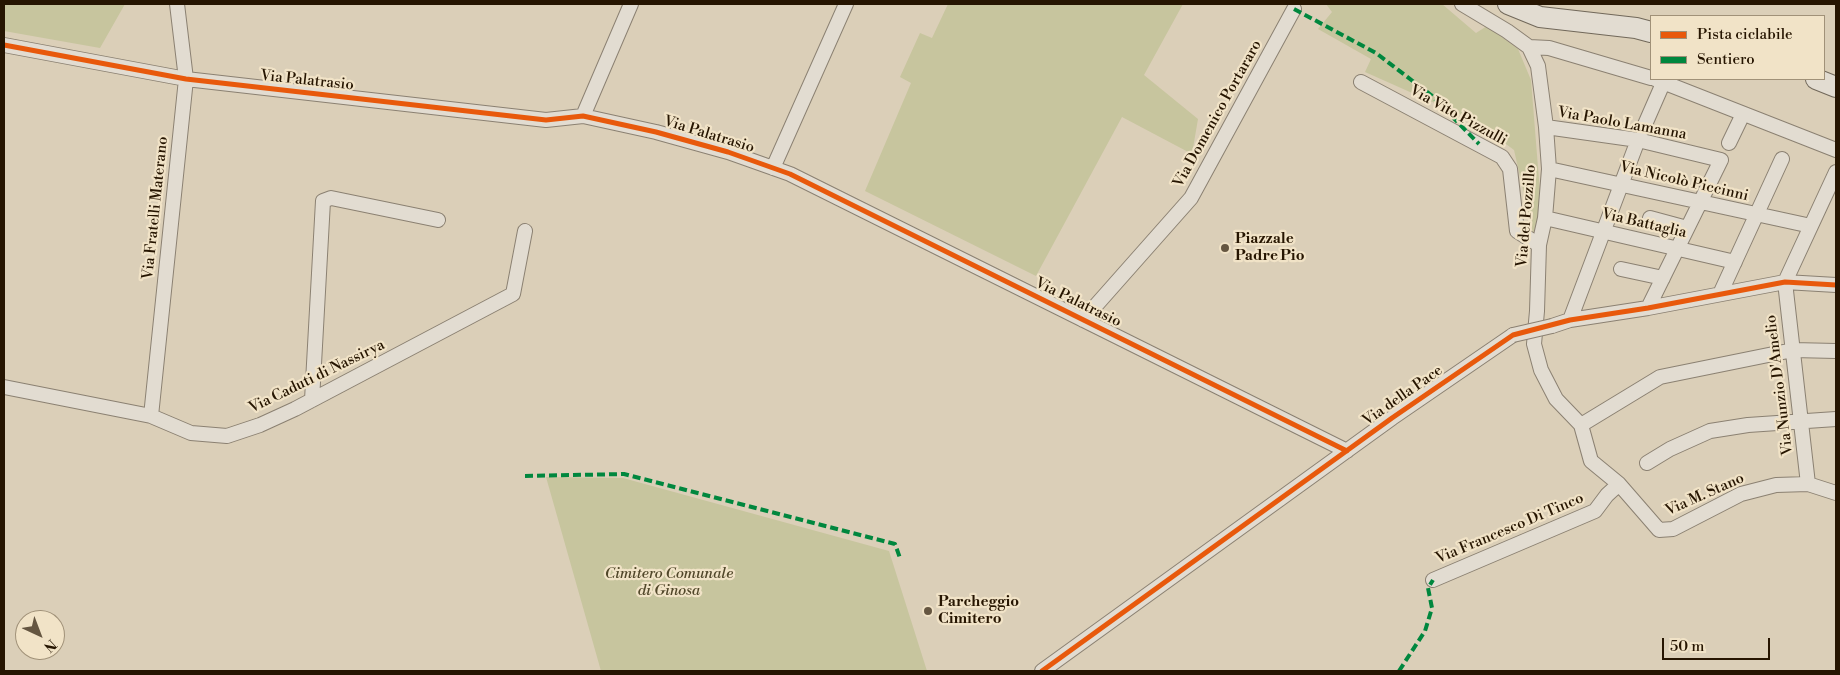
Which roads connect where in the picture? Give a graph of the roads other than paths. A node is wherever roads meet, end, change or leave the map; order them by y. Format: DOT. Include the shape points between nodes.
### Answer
graph roads {
  1 [pos="177,4"];
  2 [pos="631,4"];
  3 [pos="846,4"];
  4 [pos="1462,4"];
  5 [pos="1508,4"];
  6 [pos="1294,8"];
  7 [pos="1650,32"];
  8 [pos="4,45"];
  9 [pos="1529,48"];
  10 [pos="1650,77"];
  11 [pos="186,79"];
  12 [pos="1657,80"];
  13 [pos="1659,80"];
  14 [pos="1818,80"];
  15 [pos="1362,82"];
  16 [pos="1836,87"];
  17 [pos="1743,114"];
  18 [pos="583,116"];
  19 [pos="1546,127"];
  20 [pos="1641,135"];
  21 [pos="1729,143"];
  22 [pos="1836,150"];
  23 [pos="1782,159"];
  24 [pos="773,168"];
  25 [pos="1549,169"];
  26 [pos="1836,172"];
  27 [pos="1621,184"];
  28 [pos="1700,202"];
  29 [pos="1757,215"];
  30 [pos="1545,218"];
  31 [pos="1650,218"];
  32 [pos="438,220"];
  33 [pos="1811,226"];
  34 [pos="1687,228"];
  35 [pos="525,231"];
  36 [pos="1603,232"];
  37 [pos="1539,244"];
  38 [pos="1676,249"];
  39 [pos="1735,262"];
  40 [pos="1621,269"];
  41 [pos="1663,278"];
  42 [pos="1785,282"];
  43 [pos="1836,285"];
  44 [pos="1720,294"];
  45 [pos="1648,308"];
  46 [pos="1083,320"];
  47 [pos="1570,320"];
  48 [pos="1792,350"];
  49 [pos="1836,351"];
  50 [pos="4,387"];
  51 [pos="312,400"];
  52 [pos="151,416"];
  53 [pos="1836,419"];
  54 [pos="1801,420"];
  55 [pos="1581,425"];
  56 [pos="1347,451"];
  57 [pos="1647,463"];
  58 [pos="1619,484"];
  59 [pos="1808,484"];
  60 [pos="1836,493"];
  61 [pos="1433,580"];
  62 [pos="1042,671"];
  1 -- 11 [label="street, Via Fratelli Materano"];
  2 -- 18 [label="street"];
  3 -- 24 [label="street"];
  4 -- 9 [label="street, Via del Pozzillo"];
  5 -- 7 [label="street" via="1540,17"];
  6 -- 46 [label="street, Via Domenico Portararo" via="1191,198"];
  8 -- 11 [label="street, Via Palatrasio"];
  9 -- 10 [label="street" via="1549,48"];
  9 -- 19 [label="street, Via del Pozzillo" via="1538,66"];
  11 -- 18 [label="street, Via Palatrasio" via="546,120"];
  11 -- 52 [label="street, Via Fratelli Materano"];
  12 -- 20 [label="street"];
  13 -- 17 [label="street"];
  14 -- 16 [label="street"];
  15 -- 37 [label="street, Via Vito Pizzulli" via="1502,157 1510,169 1516,231"];
  17 -- 21 [label="street"];
  17 -- 22 [label="street"];
  18 -- 24 [label="street, Via Palatrasio" via="683,139"];
  19 -- 20 [label="street, Via Paolo Lamanna"];
  19 -- 25 [label="street, Via del Pozzillo"];
  20 -- 27 [label="street"];
  20 -- 28 [label="street, Via Paolo Lamanna" via="1721,160"];
  23 -- 29 [label="street"];
  24 -- 46 [label="street, Via Palatrasio"];
  25 -- 27 [label="street, Via Nicolò Piccinni"];
  25 -- 30 [label="street, Via del Pozzillo"];
  26 -- 33 [label="street"];
  27 -- 28 [label="street, Via Nicolò Piccinni"];
  27 -- 36 [label="street"];
  28 -- 29 [label="street, Via Nicolò Piccinni"];
  28 -- 34 [label="street"];
  29 -- 33 [label="street, Via Nicolò Piccinni"];
  29 -- 39 [label="street"];
  30 -- 36 [label="street, Via Battaglia"];
  30 -- 37 [label="street, Via del Pozzillo"];
  31 -- 34 [label="street"];
  32 -- 51 [label="street" via="331,198 323,201"];
  33 -- 42 [label="street"];
  34 -- 38 [label="street"];
  35 -- 51 [label="street, Via Caduti di Nassirya" via="513,294"];
  36 -- 38 [label="street, Via Battaglia"];
  36 -- 47 [label="street"];
  37 -- 55 [label="street, Via del Pozzillo" via="1534,344 1541,370 1556,399"];
  38 -- 39 [label="street, Via Battaglia"];
  38 -- 41 [label="street"];
  39 -- 44 [label="street"];
  40 -- 41 [label="street"];
  41 -- 45 [label="street"];
  42 -- 43 [label="street, Via della Pace"];
  42 -- 44 [label="street, Via della Pace"];
  42 -- 48 [label="street, Via Nunzio D'Amelio"];
  44 -- 45 [label="street, Via della Pace"];
  45 -- 47 [label="street, Via della Pace"];
  46 -- 56 [label="street, Via Palatrasio"];
  47 -- 56 [label="street, Via della Pace, bridge" via="1513,335"];
  48 -- 49 [label="street"];
  48 -- 54 [label="street, Via Nunzio D'Amelio"];
  48 -- 55 [label="street" via="1660,377"];
  50 -- 52 [label="street, Via Caduti di Nassirya"];
  51 -- 52 [label="street, Via Caduti di Nassirya" via="260,425 227,436 190,433"];
  53 -- 54 [label="street"];
  54 -- 57 [label="street" via="1710,431"];
  54 -- 59 [label="street, Via Nunzio D'Amelio"];
  55 -- 58 [label="street, Via M. Stano" via="1591,461"];
  56 -- 62 [label="street, Via della Pace"];
  58 -- 59 [label="street, Via M. Stano" via="1658,530 1672,529 1741,494 1776,485"];
  58 -- 61 [label="street, Via Francesco Di Tinco" via="1595,511"];
  59 -- 60 [label="street, Via M. Stano"];
}
